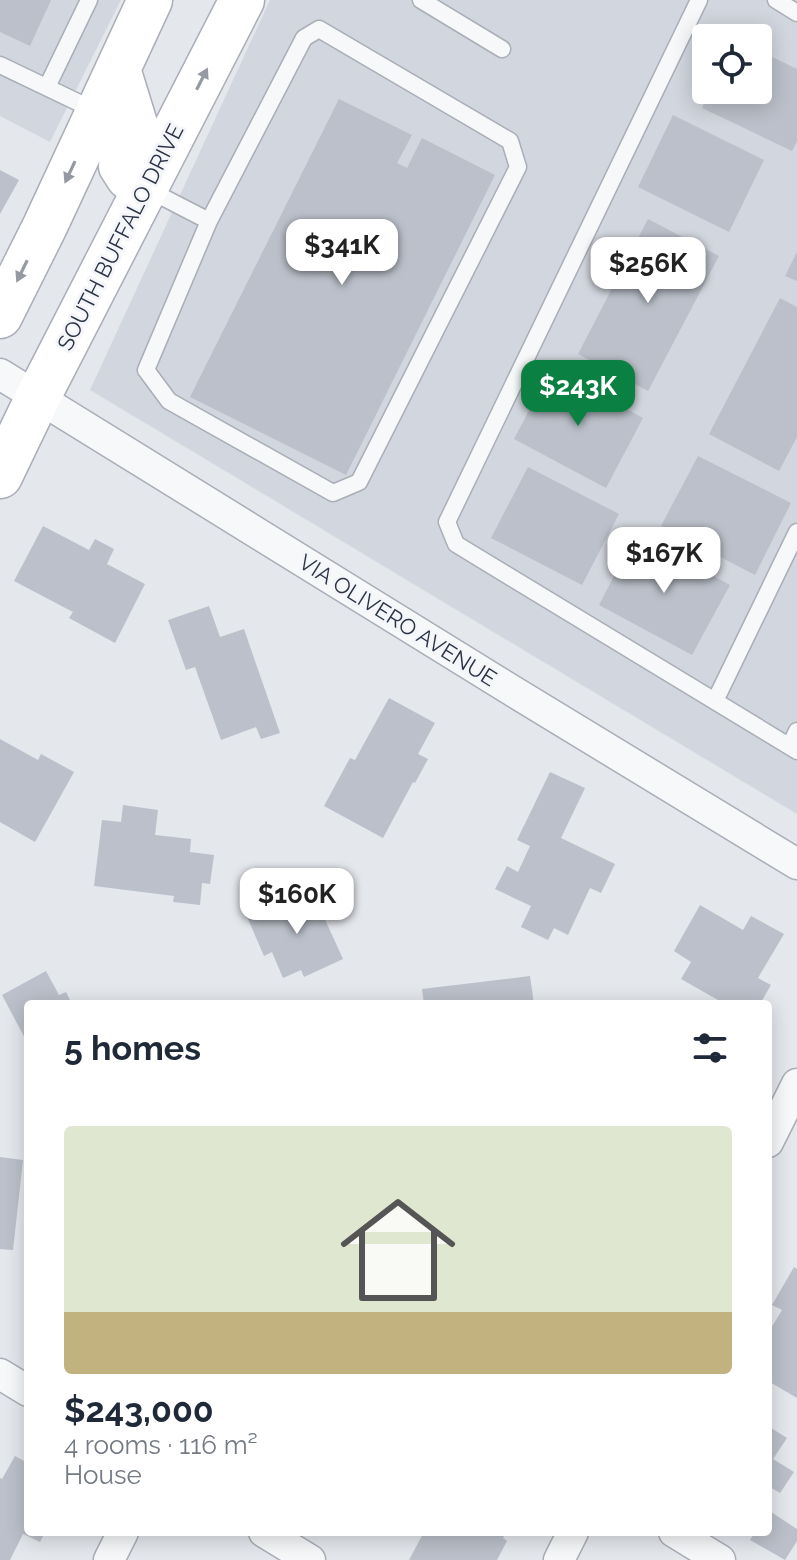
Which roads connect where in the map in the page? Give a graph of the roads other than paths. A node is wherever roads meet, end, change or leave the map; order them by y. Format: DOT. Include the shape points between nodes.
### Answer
graph roads {
  1 [pos="89,0"];
  2 [pos="150,0"];
  3 [pos="242,0"];
  4 [pos="421,0"];
  5 [pos="699,0"];
  6 [pos="776,0"];
  7 [pos="797,13"];
  8 [pos="502,49"];
  9 [pos="0,65"];
  10 [pos="118,69"];
  11 [pos="47,87"];
  12 [pos="98,111"];
  13 [pos="145,189"];
  14 [pos="209,221"];
  15 [pos="0,316"];
  16 [pos="0,374"];
  17 [pos="38,397"];
  18 [pos="0,476"];
  19 [pos="797,532"];
  20 [pos="715,701"];
  21 [pos="795,743"];
  22 [pos="797,864"];
  23 [pos="797,1084"];
  24 [pos="772,1134"];
  25 [pos="0,1374"];
  26 [pos="24,1389"];
  27 [pos="121,1536"];
  28 [pos="271,1536"];
  29 [pos="571,1536"];
  30 [pos="681,1536"];
  31 [pos="109,1560"];
  32 [pos="310,1560"];
  33 [pos="559,1560"];
  34 [pos="720,1560"];
  1 -- 11 [label="lane"];
  2 -- 10 [label="main road"];
  13 -- 3 [label="main road, SOUTH BUFFALO DRIVE, one-way"];
  4 -- 8 [label="lane"];
  5 -- 20 [label="lane" via="447,522 456,544"];
  6 -- 7 [label="lane"];
  9 -- 11 [label="lane"];
  10 -- 12 [label="main road"];
  10 -- 13 [label="main road" via="135,124 121,166"];
  11 -- 12 [label="lane"];
  12 -- 15 [label="main road, one-way"];
  13 -- 14 [label="lane"];
  13 -- 17 [label="main road, SOUTH BUFFALO DRIVE"];
  14 -- 14 [label="lane" via="304,38 319,29 510,141 518,167 359,482 333,493 169,401 146,370"];
  16 -- 17 [label="street, VIA OLIVERO AVENUE"];
  17 -- 18 [label="main road, SOUTH BUFFALO DRIVE"];
  17 -- 22 [label="street, VIA OLIVERO AVENUE"];
  19 -- 20 [label="lane"];
  20 -- 21 [label="lane"];
  23 -- 24 [label="street"];
  25 -- 26 [label="street"];
  27 -- 31 [label="street"];
  28 -- 32 [label="street"];
  29 -- 33 [label="street"];
  30 -- 34 [label="street"];
}
